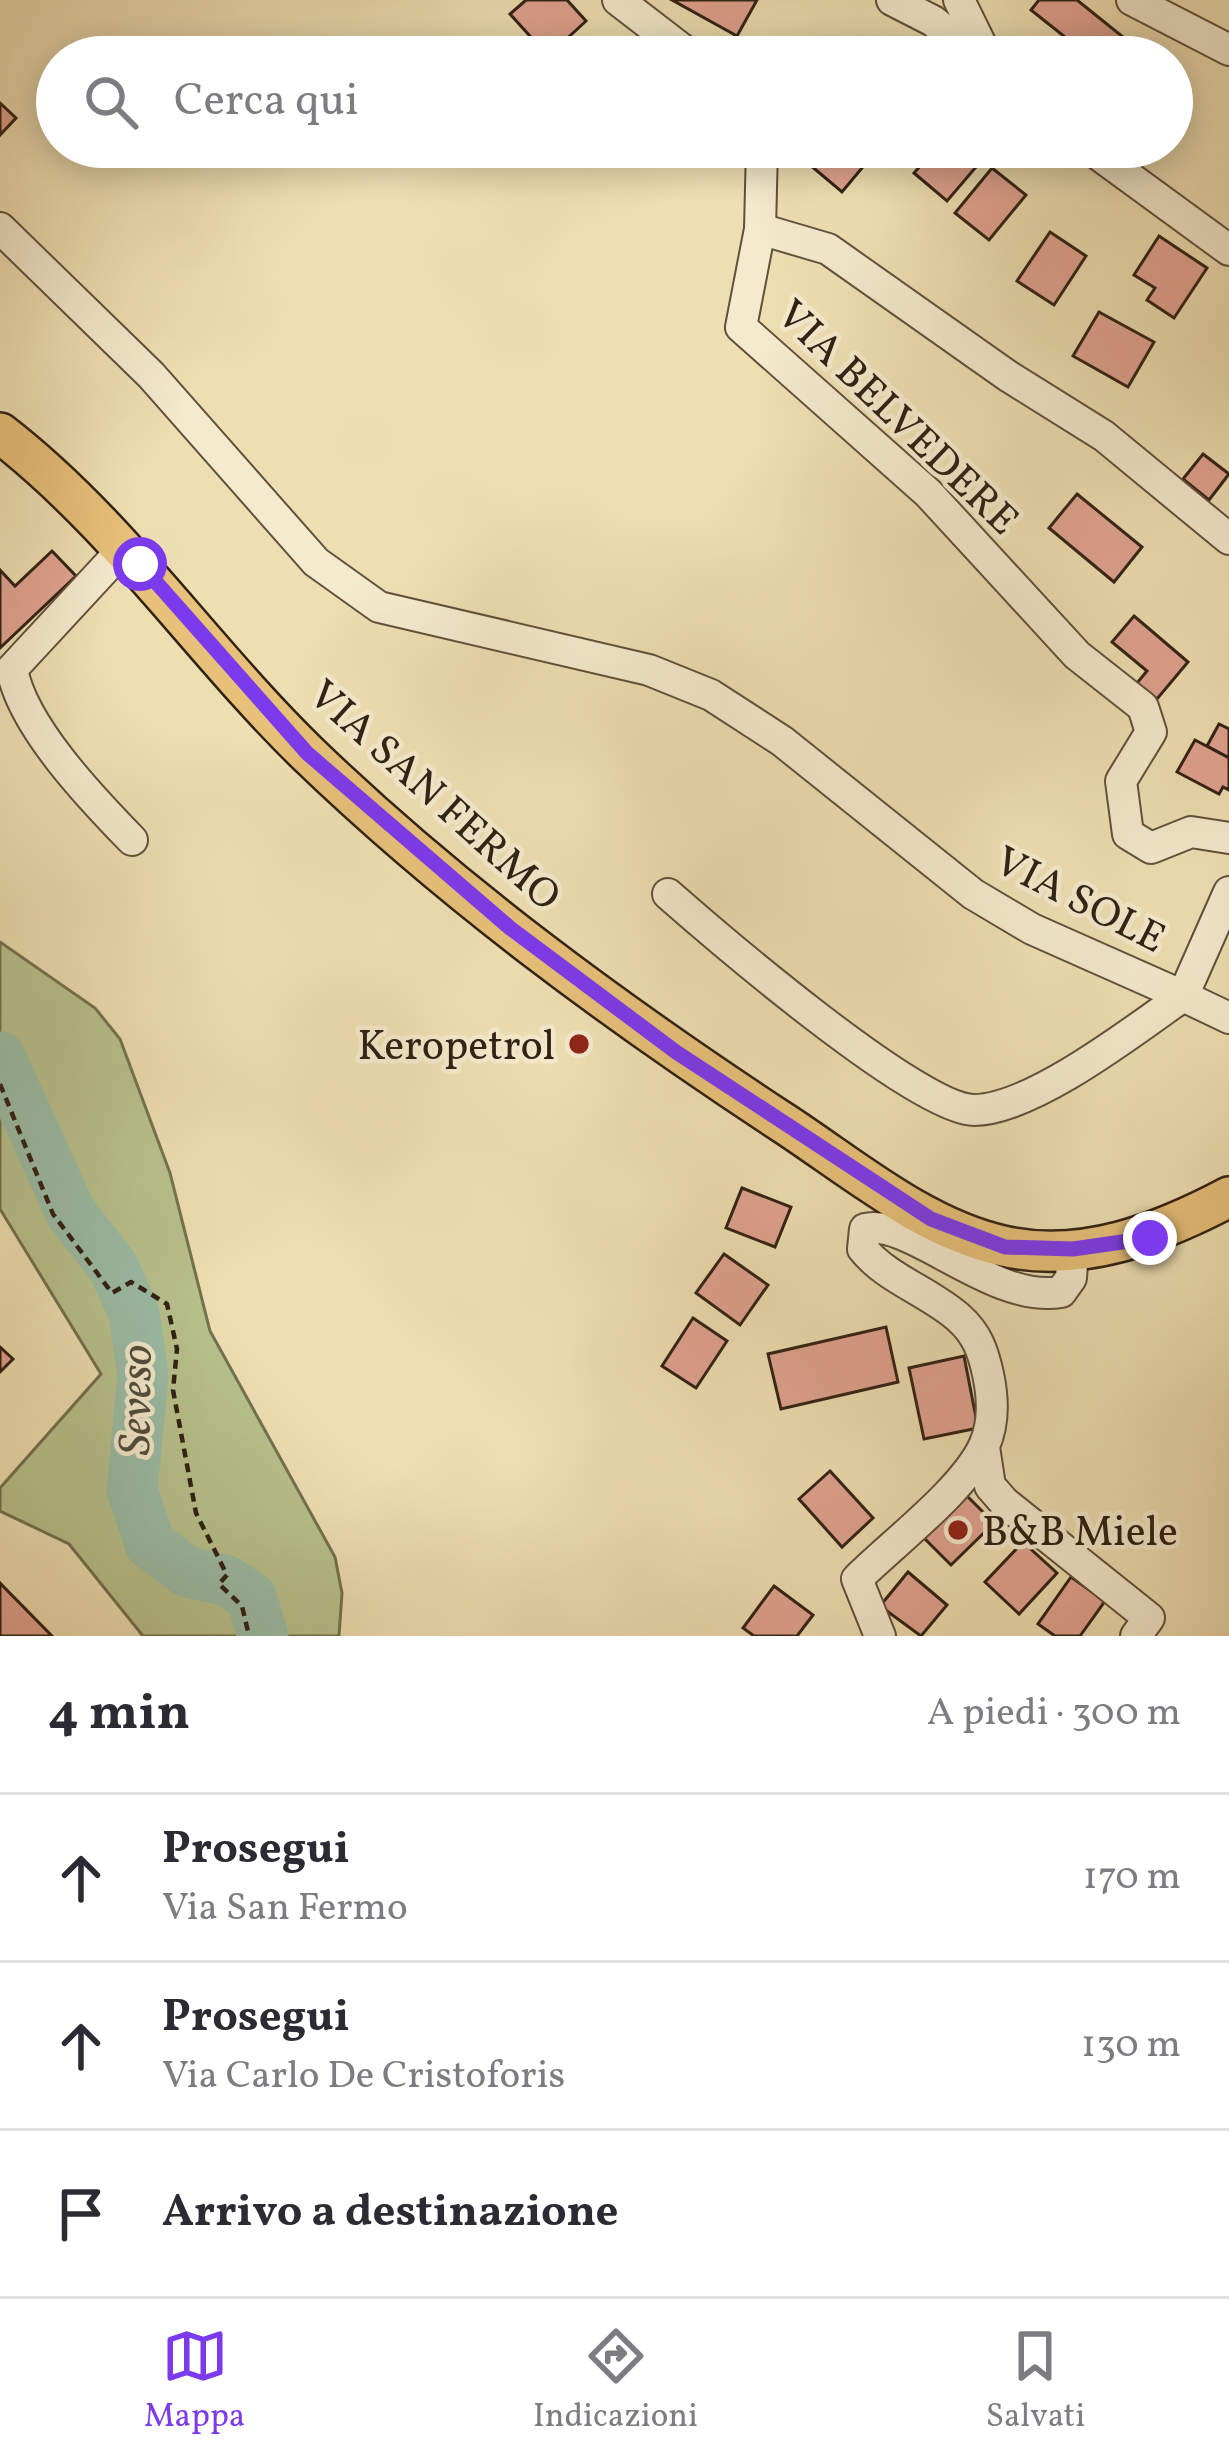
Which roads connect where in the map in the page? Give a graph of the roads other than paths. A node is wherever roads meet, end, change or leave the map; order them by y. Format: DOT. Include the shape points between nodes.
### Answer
graph roads {
  1 [pos="618,0"];
  2 [pos="892,0"];
  3 [pos="959,0"];
  4 [pos="1132,0"];
  5 [pos="665,36"];
  6 [pos="953,36"];
  7 [pos="974,36"];
  8 [pos="1229,50"];
  9 [pos="761,168"];
  10 [pos="1115,168"];
  11 [pos="0,228"];
  12 [pos="760,229"];
  13 [pos="1229,250"];
  14 [pos="0,433"];
  15 [pos="1229,539"];
  16 [pos="124,548"];
  17 [pos="1229,838"];
  18 [pos="132,840"];
  19 [pos="1229,892"];
  20 [pos="668,894"];
  21 [pos="1183,996"];
  22 [pos="1229,1018"];
  23 [pos="1229,1197"];
  24 [pos="1073,1249"];
  25 [pos="984,1447"];
  26 [pos="880,1636"];
  27 [pos="1136,1636"];
  1 -- 5 [label="street"];
  2 -- 6 [label="street"];
  3 -- 7 [label="street"];
  4 -- 8 [label="street"];
  9 -- 12 [label="street"];
  10 -- 13 [label="street"];
  11 -- 21 [label="street, VIA SOLE" via="151,375 316,562 379,607 649,670 711,694 973,894"];
  12 -- 15 [label="street, VIA BELVEDERE" via="828,249 1104,436"];
  12 -- 17 [label="street, VIA BELVEDERE" via="741,326 928,493 1078,655 1143,707 1151,732 1121,781 1128,834 1151,848 1191,832"];
  14 -- 16 [label="main road, VIA SAN FERMO"];
  16 -- 18 [label="street" via="12,669 15,687 63,762"];
  16 -- 24 [label="main road, VIA SAN FERMO" via="307,753 510,928 676,1052 931,1219 1005,1247"];
  19 -- 21 [label="street"];
  20 -- 21 [label="street" via="776,988 919,1087 973,1110 1076,1069"];
  21 -- 22 [label="street"];
  23 -- 24 [label="main road, VIA SAN FERMO" via="1150,1238"];
  24 -- 25 [label="street" via="1071,1279 1045,1295 989,1280 892,1231 865,1229 862,1249 871,1259 974,1334 991,1399"];
  25 -- 26 [label="street" via="857,1579"];
  25 -- 27 [label="street" via="991,1486 1004,1502 1149,1618"];
}
